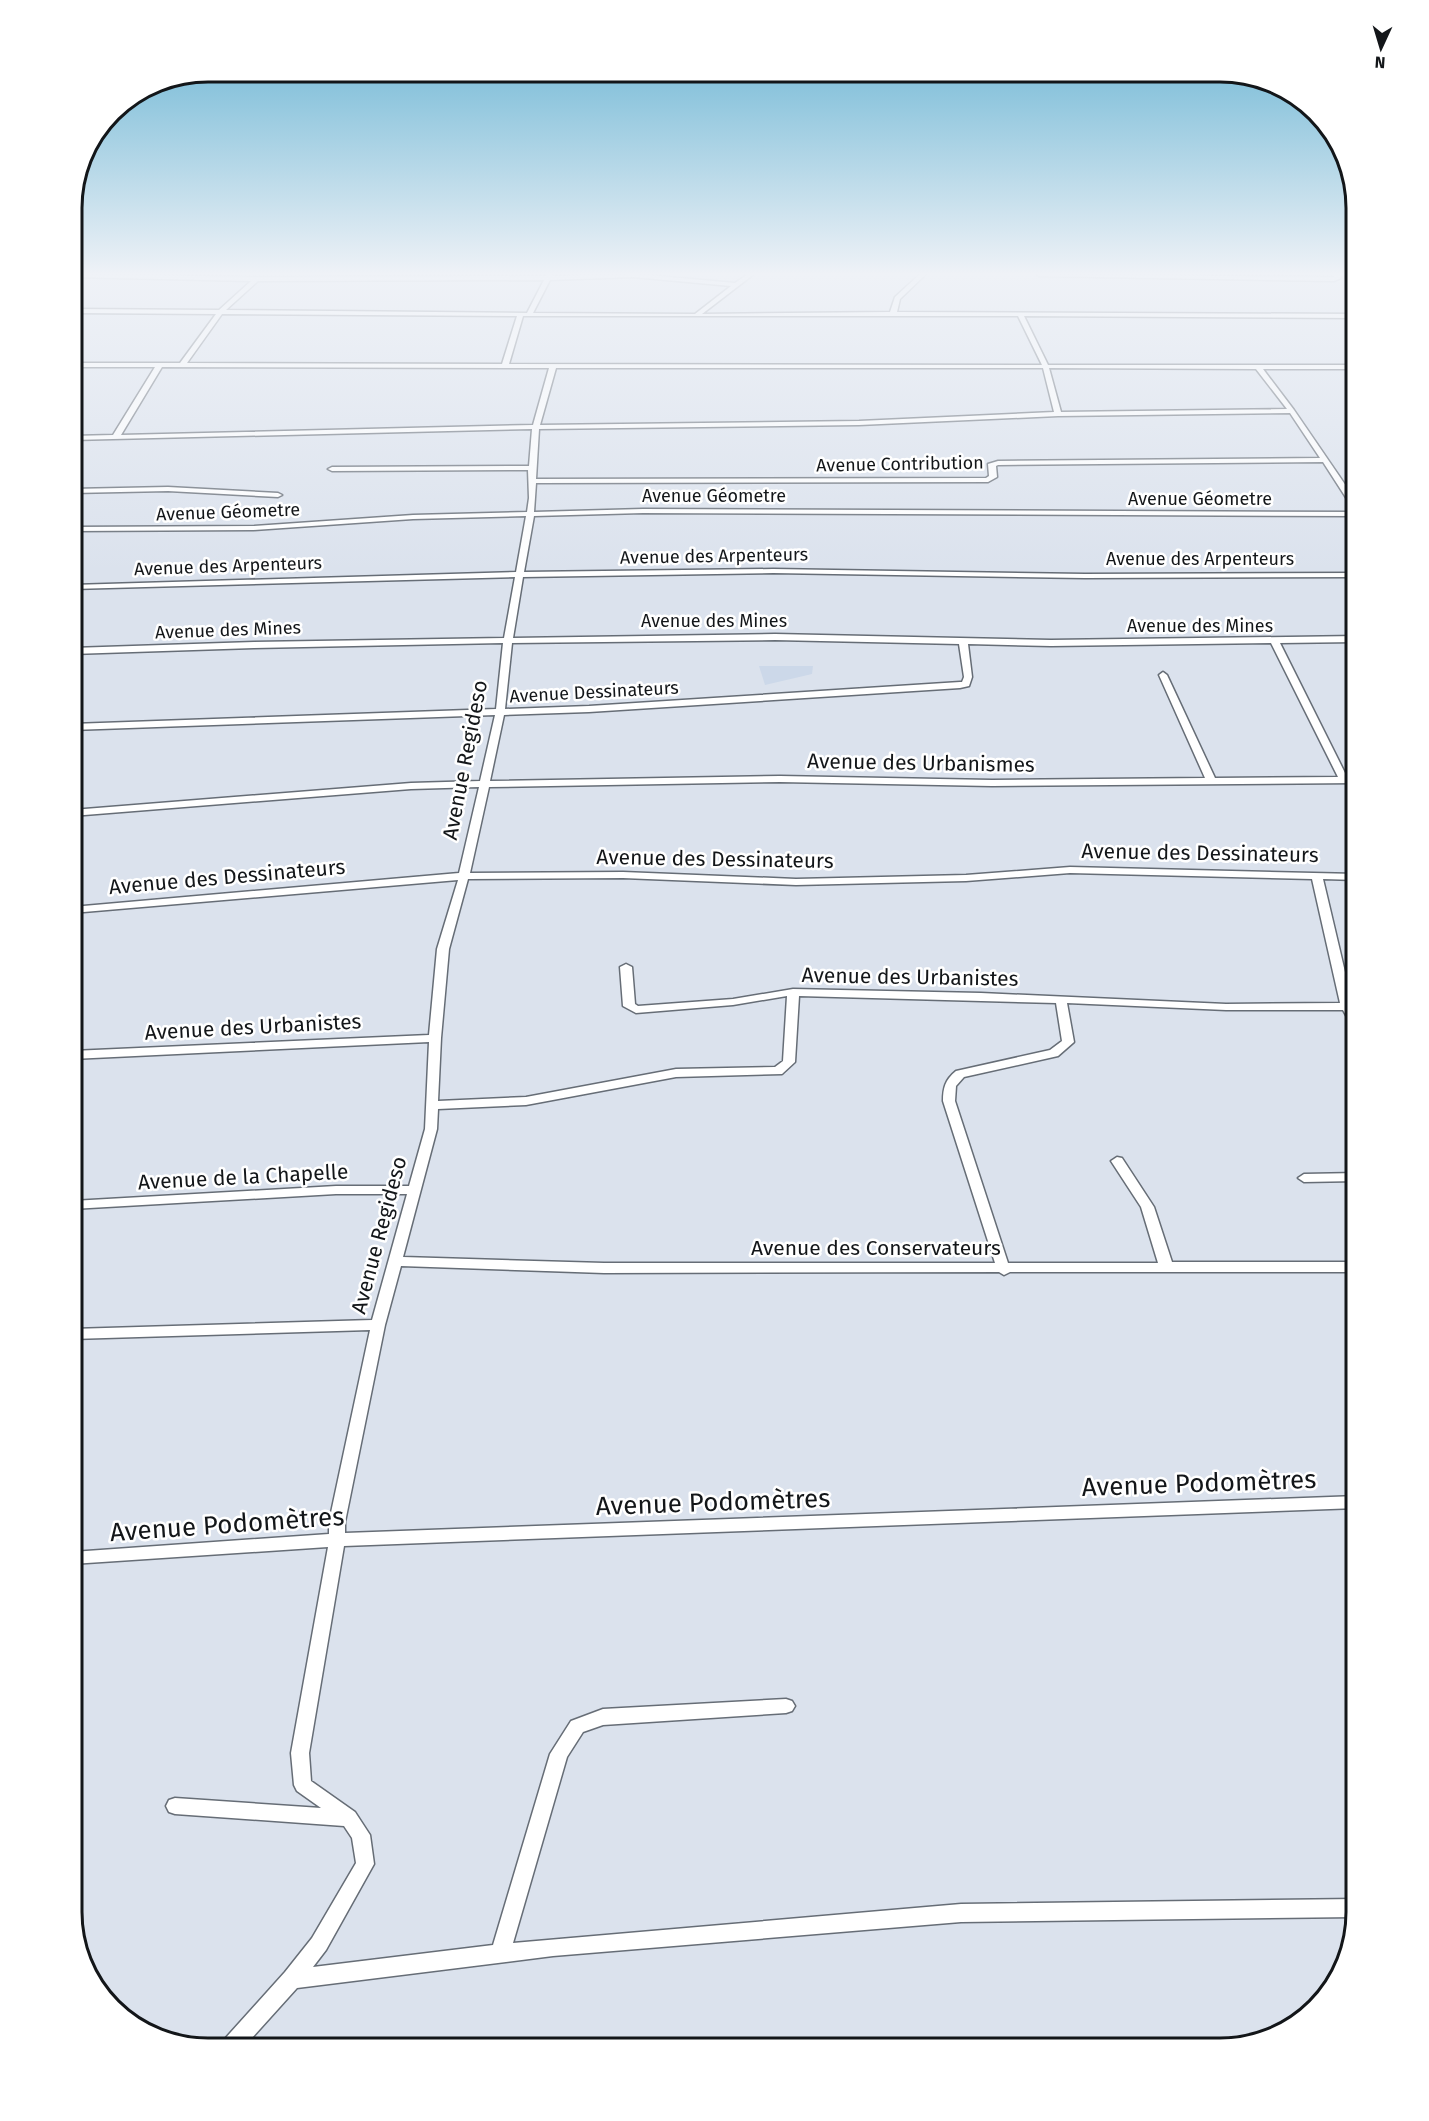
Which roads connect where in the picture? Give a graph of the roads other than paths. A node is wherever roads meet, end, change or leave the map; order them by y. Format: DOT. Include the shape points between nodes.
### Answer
graph roads {
  1 [pos="155,373"];
  2 [pos="551,373"];
  3 [pos="1048,373"];
  4 [pos="1262,373"];
  5 [pos="1292,411"];
  6 [pos="1058,414"];
  7 [pos="536,427"];
  8 [pos="83,438"];
  9 [pos="114,438"];
  10 [pos="1325,460"];
  11 [pos="532,468"];
  12 [pos="332,469"];
  13 [pos="532,481"];
  14 [pos="83,491"];
  15 [pos="1346,492"];
  16 [pos="278,495"];
  17 [pos="531,514"];
  18 [pos="1346,514"];
  19 [pos="83,530"];
  20 [pos="519,574"];
  21 [pos="1346,575"];
  22 [pos="83,587"];
  23 [pos="1346,639"];
  24 [pos="508,640"];
  25 [pos="963,641"];
  26 [pos="1275,642"];
  27 [pos="83,651"];
  28 [pos="1163,675"];
  29 [pos="500,713"];
  30 [pos="83,727"];
  31 [pos="1344,780"];
  32 [pos="1211,781"];
  33 [pos="484,784"];
  34 [pos="83,812"];
  35 [pos="464,876"];
  36 [pos="1317,876"];
  37 [pos="1346,877"];
  38 [pos="83,909"];
  39 [pos="626,967"];
  40 [pos="793,992"];
  41 [pos="1061,999"];
  42 [pos="1346,1002"];
  43 [pos="1346,1006"];
  44 [pos="435,1038"];
  45 [pos="83,1055"];
  46 [pos="434,1105"];
  47 [pos="1117,1161"];
  48 [pos="1346,1176"];
  49 [pos="1304,1178"];
  50 [pos="416,1190"];
  51 [pos="82,1204"];
  52 [pos="395,1261"];
  53 [pos="1346,1267"];
  54 [pos="1167,1268"];
  55 [pos="1004,1269"];
  56 [pos="378,1325"];
  57 [pos="82,1334"];
  58 [pos="1346,1502"];
  59 [pos="337,1540"];
  60 [pos="82,1557"];
  61 [pos="786,1706"];
  62 [pos="175,1806"];
  63 [pos="349,1818"];
  64 [pos="1346,1908"];
  65 [pos="500,1954"];
  66 [pos="292,1979"];
  67 [pos="239,2038"];
  1 -- 9 [label="street"];
  2 -- 7 [label="street, Avenue Regideso"];
  3 -- 6 [label="street"];
  4 -- 5 [label="street"];
  5 -- 6 [label="street"];
  5 -- 10 [label="street"];
  6 -- 7 [label="street" via="859,423"];
  7 -- 9 [label="street"];
  7 -- 11 [label="street, Avenue Regideso"];
  8 -- 9 [label="street"];
  10 -- 13 [label="street, Avenue Contribution" via="998,463 992,464 992,478 988,480"];
  10 -- 15 [label="street"];
  11 -- 12 [label="street"];
  11 -- 13 [label="street, Avenue Regideso"];
  13 -- 17 [label="street, Avenue Regideso"];
  14 -- 16 [label="street" via="168,489"];
  17 -- 18 [label="street, Avenue Géometre" via="722,510"];
  17 -- 19 [label="street, Avenue Géometre" via="263,527"];
  17 -- 20 [label="street, Avenue Regideso"];
  20 -- 21 [label="street, Avenue des Arpenteurs" via="773,571"];
  20 -- 22 [label="street, Avenue des Arpenteurs"];
  20 -- 24 [label="street, Avenue Regideso"];
  23 -- 26 [label="street, Avenue des Mines"];
  24 -- 25 [label="street, Avenue des Mines" via="775,637"];
  24 -- 27 [label="street, Avenue des Mines"];
  24 -- 29 [label="street, Avenue Regideso"];
  25 -- 26 [label="street, Avenue des Mines"];
  25 -- 29 [label="street, Avenue Dessinateurs" via="968,677 966,684 960,685"];
  26 -- 31 [label="street"];
  28 -- 32 [label="street"];
  29 -- 30 [label="street, Avenue Dessinateurs"];
  29 -- 33 [label="street, Avenue Regideso"];
  31 -- 32 [label="street, Avenue des Urbanismes"];
  32 -- 33 [label="street, Avenue des Urbanismes" via="992,783 780,779"];
  33 -- 34 [label="street"];
  33 -- 35 [label="street, Avenue Regideso"];
  35 -- 36 [label="street, Avenue des Dessinateurs" via="796,882 966,878 1070,870"];
  35 -- 38 [label="street, Avenue des Dessinateurs"];
  35 -- 44 [label="street, Avenue Regideso" via="443,948"];
  36 -- 37 [label="street, Avenue des Dessinateurs"];
  36 -- 42 [label="street"];
  39 -- 40 [label="street" via="629,1006 636,1010 733,1002"];
  40 -- 41 [label="street, Avenue des Urbanistes"];
  40 -- 46 [label="street, Avenue des Urbanistes" via="789,1062 784,1069 676,1073 526,1101"];
  41 -- 43 [label="street, Avenue des Urbanistes" via="1235,1008"];
  41 -- 55 [label="street" via="1068,1042 1062,1049 960,1074 949,1088 949,1101"];
  44 -- 45 [label="street, Avenue des Urbanistes"];
  44 -- 46 [label="street, Avenue Regideso"];
  46 -- 50 [label="street, Avenue Regideso"];
  47 -- 54 [label="street" via="1147,1207"];
  48 -- 49 [label="street"];
  50 -- 51 [label="street, Avenue de la Chapelle" via="336,1190"];
  50 -- 52 [label="street, Avenue Regideso"];
  52 -- 55 [label="street, Avenue des Conservateurs" via="604,1268"];
  52 -- 56 [label="street, Avenue Regideso"];
  53 -- 54 [label="street, Avenue des Conservateurs"];
  54 -- 55 [label="street, Avenue des Conservateurs"];
  56 -- 57 [label="street"];
  56 -- 59 [label="street, Avenue Regideso" via="337,1521"];
  58 -- 59 [label="street, Avenue Podomètres"];
  59 -- 60 [label="street, Avenue Podomètres"];
  59 -- 63 [label="street, Avenue Regideso" via="300,1752 303,1785"];
  61 -- 65 [label="street" via="603,1717 577,1726 552,1773"];
  62 -- 63 [label="street"];
  63 -- 66 [label="street, Avenue Regideso" via="361,1835 365,1864 320,1944"];
  64 -- 65 [label="street" via="961,1913"];
  65 -- 66 [label="street"];
  66 -- 67 [label="street, Avenue Regideso"];
}
